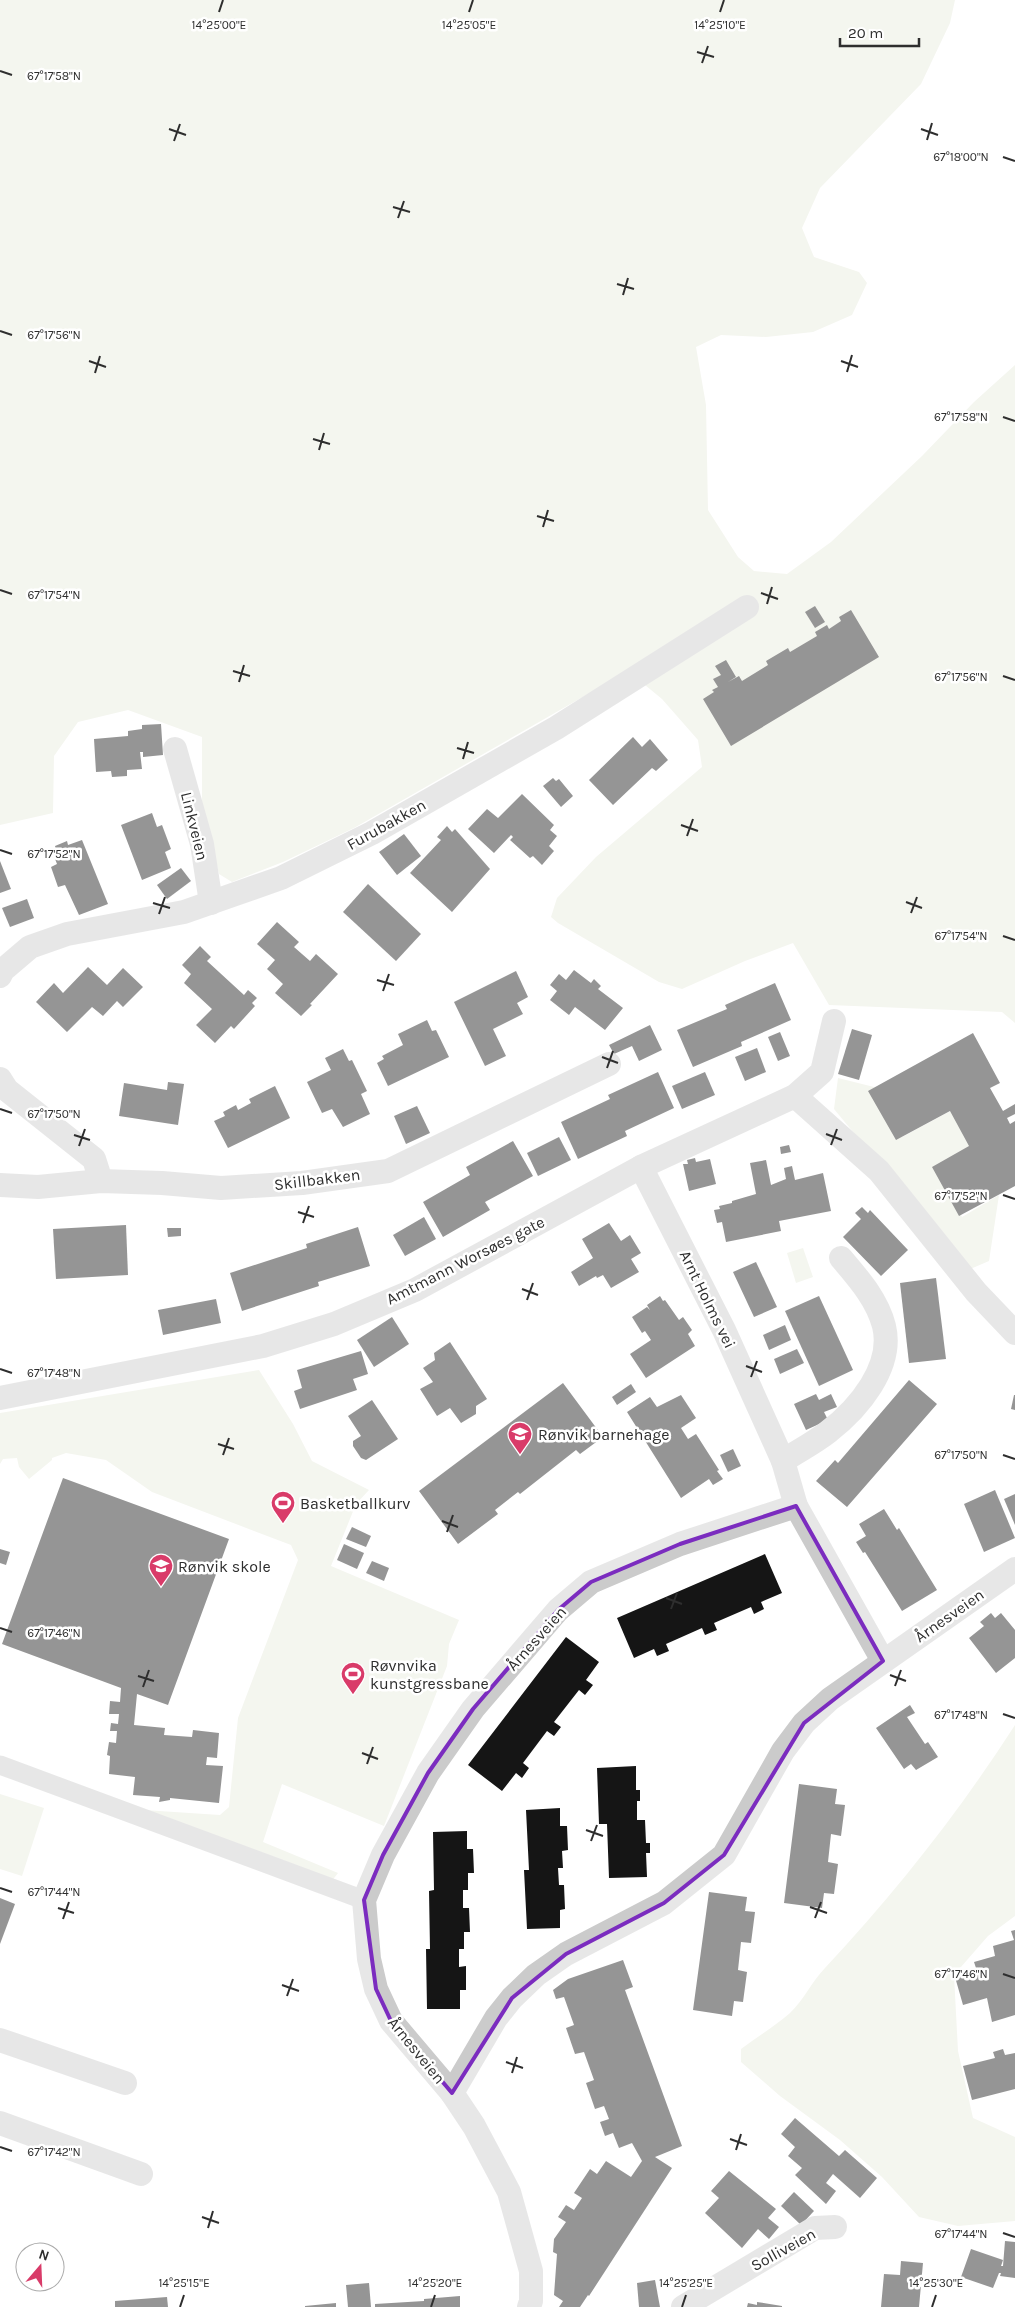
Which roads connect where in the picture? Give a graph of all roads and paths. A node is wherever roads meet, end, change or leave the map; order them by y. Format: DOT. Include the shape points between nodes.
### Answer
graph roads {
  1 [pos="747,607"];
  2 [pos="175,749"];
  3 [pos="211,903"];
  4 [pos="0,976"];
  5 [pos="834,1020"];
  6 [pos="609,1064"];
  7 [pos="0,1079"];
  8 [pos="795,1096"];
  9 [pos="641,1167"];
  10 [pos="101,1182"];
  11 [pos="0,1185"];
  12 [pos="841,1258"];
  13 [pos="1015,1333"];
  14 [pos="0,1398"];
  15 [pos="783,1461"];
  16 [pos="796,1506"];
  17 [pos="1015,1569"];
  18 [pos="883,1661"];
  19 [pos="0,1765"];
  20 [pos="364,1900"];
  21 [pos="0,2040"];
  22 [pos="124,2083"];
  23 [pos="452,2093"];
  24 [pos="0,2123"];
  25 [pos="141,2174"];
  26 [pos="834,2227"];
  27 [pos="529,2307"];
  28 [pos="682,2307"];
  1 -- 3 [label="street, Furubakken" via="556,728 372,833 281,878"];
  2 -- 3 [label="street, Linkveien" via="202,844"];
  3 -- 4 [label="street, Furubakken" via="184,912 67,934 30,947"];
  5 -- 8 [label="street, Amtmann Worsøes gate" via="822,1072"];
  6 -- 10 [label="street, Skillbakken" via="388,1171 302,1183 221,1188"];
  7 -- 10 [label="street" via="7,1090 94,1158"];
  8 -- 9 [label="street, Amtmann Worsøes gate"];
  8 -- 13 [label="street" via="879,1171 976,1292"];
  9 -- 14 [label="street, Amtmann Worsøes gate" via="415,1290 334,1324 263,1346"];
  9 -- 15 [label="street, Arnt Holms vei" via="724,1330"];
  10 -- 11 [label="street, Skillbakken"];
  12 -- 15 [label="street" via="876,1306 884,1327 885,1349 879,1369 862,1400 828,1432"];
  15 -- 16 [label="street, Arnt Holms vei"];
  16 -- 18 [label="street"];
  16 -- 20 [label="street, Årnesveien" via="680,1544 591,1582 558,1610 474,1709 428,1774 383,1855"];
  17 -- 18 [label="street, Årnesveien"];
  18 -- 23 [label="street, Årnesveien" via="804,1722 774,1765 724,1855 664,1903 566,1954 536,1975 512,1998 496,2018"];
  19 -- 20 [label="street"];
  20 -- 23 [label="street, Årnesveien" via="369,1959 376,1989 391,2021"];
  21 -- 22 [label="street"];
  23 -- 27 [label="street, Årnesveien" via="474,2126 509,2192 531,2271"];
  24 -- 25 [label="street"];
  26 -- 28 [label="street, Solliveien" via="815,2228"];
}
